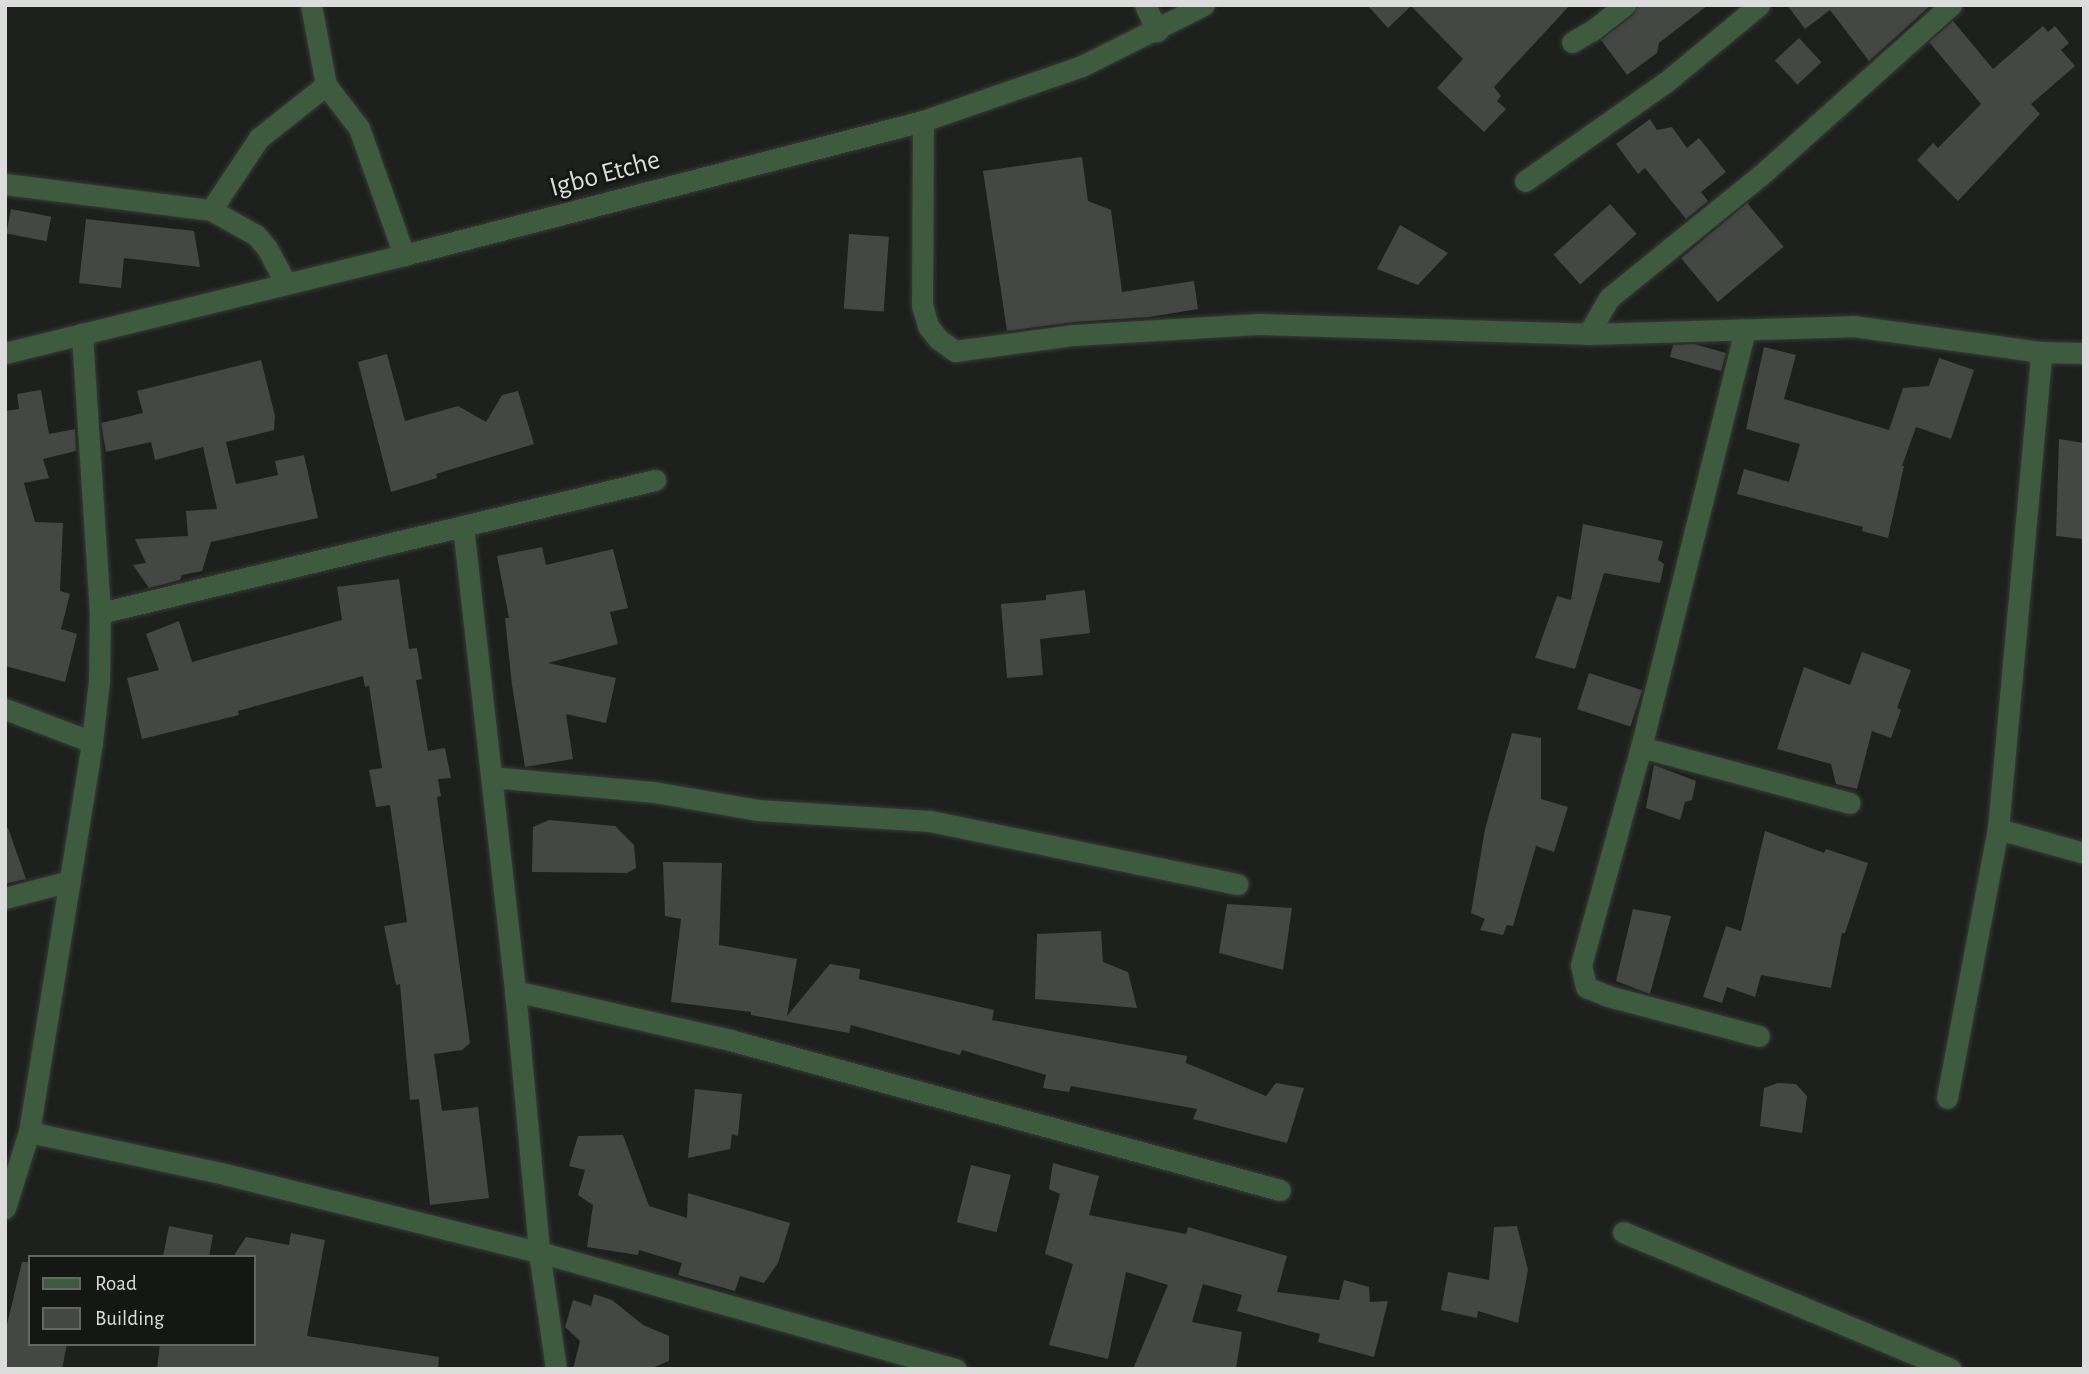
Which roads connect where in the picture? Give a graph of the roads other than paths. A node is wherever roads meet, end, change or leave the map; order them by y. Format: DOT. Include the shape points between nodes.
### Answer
graph roads {
  1 [pos="311,5"];
  2 [pos="1145,5"];
  3 [pos="1204,5"];
  4 [pos="1625,5"];
  5 [pos="1759,5"];
  6 [pos="1951,5"];
  7 [pos="1157,31"];
  8 [pos="1572,42"];
  9 [pos="326,85"];
  10 [pos="923,121"];
  11 [pos="1525,181"];
  12 [pos="5,184"];
  13 [pos="211,210"];
  14 [pos="404,255"];
  15 [pos="285,282"];
  16 [pos="1745,330"];
  17 [pos="82,334"];
  18 [pos="1588,334"];
  19 [pos="2041,352"];
  20 [pos="5,353"];
  21 [pos="2084,353"];
  22 [pos="655,480"];
  23 [pos="463,526"];
  24 [pos="100,612"];
  25 [pos="5,709"];
  26 [pos="92,742"];
  27 [pos="1641,747"];
  28 [pos="491,777"];
  29 [pos="1850,803"];
  30 [pos="1998,829"];
  31 [pos="2084,853"];
  32 [pos="70,881"];
  33 [pos="1238,884"];
  34 [pos="5,898"];
  35 [pos="515,990"];
  36 [pos="1759,1036"];
  37 [pos="1947,1098"];
  38 [pos="29,1132"];
  39 [pos="1280,1190"];
  40 [pos="6,1200"];
  41 [pos="1623,1232"];
  42 [pos="539,1252"];
  43 [pos="1920,1363"];
  44 [pos="556,1369"];
  45 [pos="956,1369"];
  46 [pos="1950,1369"];
  1 -- 9 [label="street"];
  2 -- 7 [label="street"];
  3 -- 7 [label="street, Igbo Etche"];
  4 -- 8 [label="street"];
  5 -- 11 [label="street" via="1666,82"];
  6 -- 18 [label="street" via="1761,175 1609,298"];
  7 -- 10 [label="street, Igbo Etche" via="1082,66"];
  9 -- 13 [label="street" via="259,138"];
  9 -- 14 [label="street" via="359,128"];
  10 -- 14 [label="street, Igbo Etche"];
  10 -- 18 [label="street" via="922,305 933,332 956,351 1074,335 1258,324"];
  12 -- 13 [label="street"];
  13 -- 15 [label="street" via="256,235"];
  14 -- 15 [label="street, Igbo Etche"];
  15 -- 17 [label="street, Igbo Etche"];
  16 -- 18 [label="street"];
  16 -- 19 [label="street" via="1853,326"];
  16 -- 27 [label="street"];
  17 -- 20 [label="street, Igbo Etche"];
  17 -- 24 [label="street"];
  19 -- 21 [label="street"];
  19 -- 30 [label="street"];
  22 -- 23 [label="street"];
  23 -- 24 [label="street"];
  23 -- 28 [label="street"];
  24 -- 26 [label="street"];
  25 -- 26 [label="street"];
  26 -- 32 [label="street"];
  27 -- 29 [label="street"];
  27 -- 36 [label="street" via="1581,965 1586,987"];
  28 -- 33 [label="street" via="654,792 758,810 930,821"];
  28 -- 35 [label="street"];
  30 -- 31 [label="street"];
  30 -- 37 [label="street"];
  32 -- 34 [label="street"];
  32 -- 38 [label="street"];
  35 -- 39 [label="street" via="730,1040"];
  35 -- 42 [label="street"];
  38 -- 40 [label="street"];
  38 -- 42 [label="street" via="221,1173"];
  41 -- 43 [label="street"];
  42 -- 44 [label="street"];
  42 -- 45 [label="street"];
  43 -- 46 [label="street"];
}
